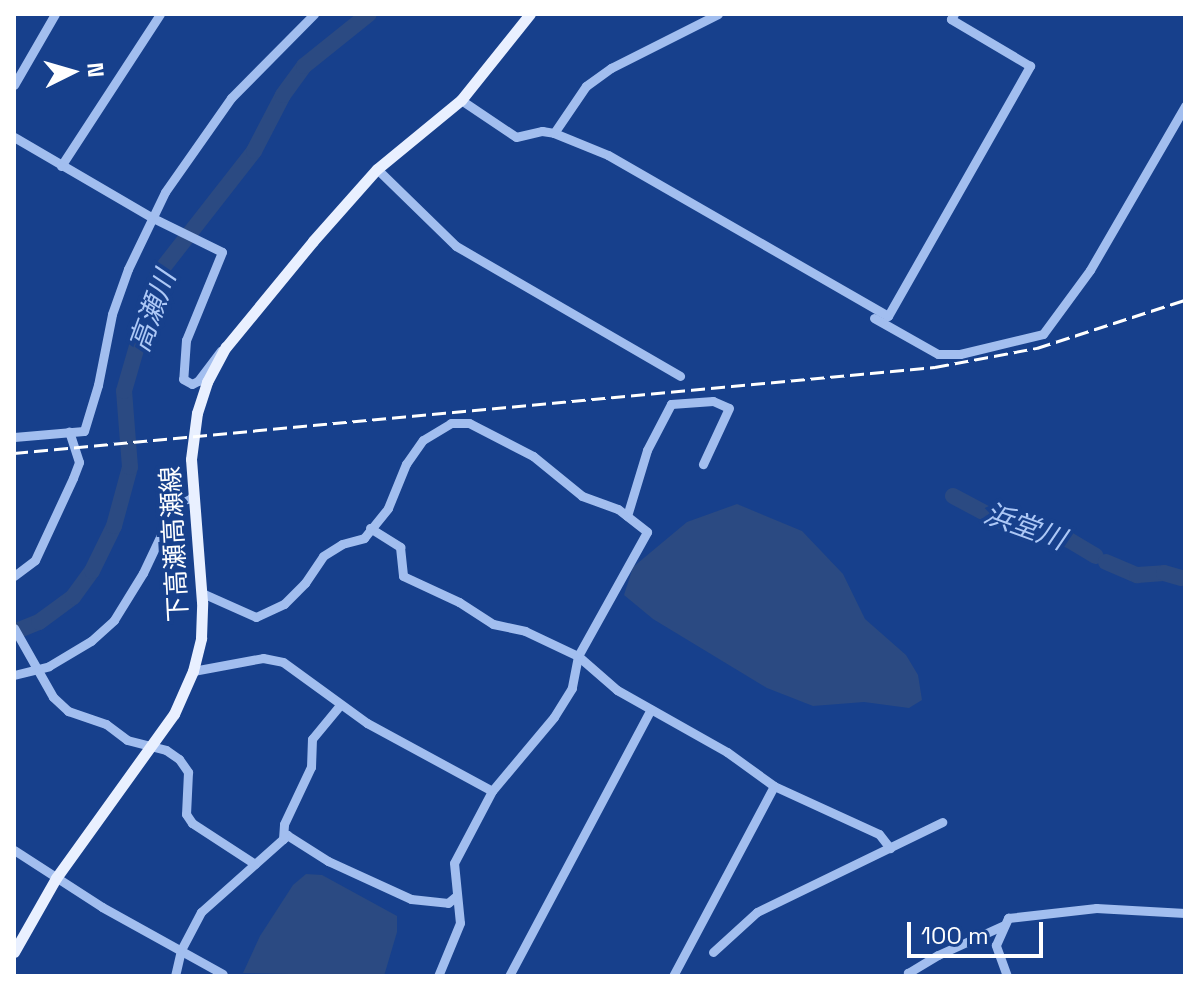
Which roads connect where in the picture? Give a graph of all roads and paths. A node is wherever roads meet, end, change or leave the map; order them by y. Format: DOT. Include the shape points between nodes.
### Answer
graph roads {
  1 [pos="55,14"];
  2 [pos="160,14"];
  3 [pos="314,14"];
  4 [pos="530,14"];
  5 [pos="718,14"];
  6 [pos="954,14"];
  7 [pos="14,85"];
  8 [pos="461,100"];
  9 [pos="1185,106"];
  10 [pos="554,133"];
  11 [pos="14,137"];
  12 [pos="61,166"];
  13 [pos="377,169"];
  14 [pos="153,218"];
  15 [pos="874,318"];
  16 [pos="226,347"];
  17 [pos="680,376"];
  18 [pos="69,432"];
  19 [pos="14,437"];
  20 [pos="703,464"];
  21 [pos="192,498"];
  22 [pos="627,516"];
  23 [pos="370,528"];
  24 [pos="14,576"];
  25 [pos="202,593"];
  26 [pos="14,628"];
  27 [pos="578,656"];
  28 [pos="37,671"];
  29 [pos="193,671"];
  30 [pos="14,675"];
  31 [pos="340,705"];
  32 [pos="651,709"];
  33 [pos="153,746"];
  34 [pos="774,786"];
  35 [pos="492,791"];
  36 [pos="942,822"];
  37 [pos="283,839"];
  38 [pos="890,848"];
  39 [pos="14,850"];
  40 [pos="255,864"];
  41 [pos="56,878"];
  42 [pos="456,896"];
  43 [pos="1185,913"];
  44 [pos="1004,925"];
  45 [pos="181,950"];
  46 [pos="14,952"];
  47 [pos="713,952"];
  48 [pos="223,974"];
  49 [pos="175,976"];
  50 [pos="438,976"];
  51 [pos="509,976"];
  52 [pos="673,976"];
  53 [pos="910,976"];
  54 [pos="1007,976"];
  1 -- 7 [label="street"];
  2 -- 12 [label="street"];
  3 -- 14 [label="street" via="231,98 198,141"];
  4 -- 8 [label="main road, 下高瀬高瀬線"];
  5 -- 10 [label="street" via="586,86"];
  6 -- 10 [label="street" via="951,19 1030,66 888,316 608,155"];
  8 -- 10 [label="street" via="516,137"];
  8 -- 13 [label="main road, 下高瀬高瀬線"];
  9 -- 15 [label="street" via="1090,270 1043,334 960,354 938,354"];
  11 -- 12 [label="street"];
  12 -- 14 [label="street"];
  13 -- 16 [label="main road, 下高瀬高瀬線"];
  13 -- 17 [label="street" via="456,246"];
  14 -- 16 [label="street" via="222,252 186,340 183,379 198,381"];
  14 -- 18 [label="street" via="112,314 84,431"];
  16 -- 21 [label="main road, 下高瀬高瀬線" via="197,413"];
  18 -- 19 [label="street"];
  18 -- 24 [label="street" via="79,462 73,478 35,560"];
  20 -- 22 [label="street" via="729,408 713,401 671,404 647,450"];
  21 -- 25 [label="main road, 下高瀬高瀬線"];
  21 -- 28 [label="street" via="177,501 114,620 91,641"];
  22 -- 23 [label="street" via="582,496 533,456 469,423 451,423 423,440 406,464 388,508"];
  22 -- 27 [label="street" via="647,532"];
  23 -- 25 [label="street" via="364,538 323,556 284,604 256,617"];
  23 -- 27 [label="street" via="400,547 403,576 493,624 525,631"];
  25 -- 29 [label="main road, 下高瀬高瀬線" via="201,638"];
  26 -- 28 [label="street"];
  27 -- 32 [label="street" via="617,690"];
  27 -- 35 [label="street" via="572,688 554,717"];
  28 -- 30 [label="street"];
  28 -- 33 [label="street" via="68,711 106,724 127,740"];
  29 -- 31 [label="street" via="263,658 283,662"];
  29 -- 33 [label="main road, 下高瀬高瀬線"];
  31 -- 35 [label="street"];
  31 -- 37 [label="street" via="312,739 311,767 284,824"];
  32 -- 34 [label="street"];
  32 -- 51 [label="street"];
  33 -- 40 [label="street" via="179,759 188,772 186,814 192,823"];
  33 -- 41 [label="main road, 下高瀬高瀬線"];
  34 -- 38 [label="street" via="879,834"];
  34 -- 52 [label="street"];
  35 -- 42 [label="street" via="454,863"];
  36 -- 38 [label="street"];
  37 -- 40 [label="street"];
  37 -- 42 [label="street" via="287,835 403,896 436,903"];
  38 -- 47 [label="street" via="757,912"];
  39 -- 41 [label="street"];
  40 -- 45 [label="street" via="201,912"];
  41 -- 45 [label="street"];
  41 -- 46 [label="main road, 下高瀬高瀬線"];
  42 -- 50 [label="street" via="460,923"];
  43 -- 44 [label="street" via="1096,908 1008,918"];
  44 -- 53 [label="street" via="938,955"];
  44 -- 54 [label="street" via="996,945"];
  45 -- 48 [label="street"];
  45 -- 49 [label="street"];
}
